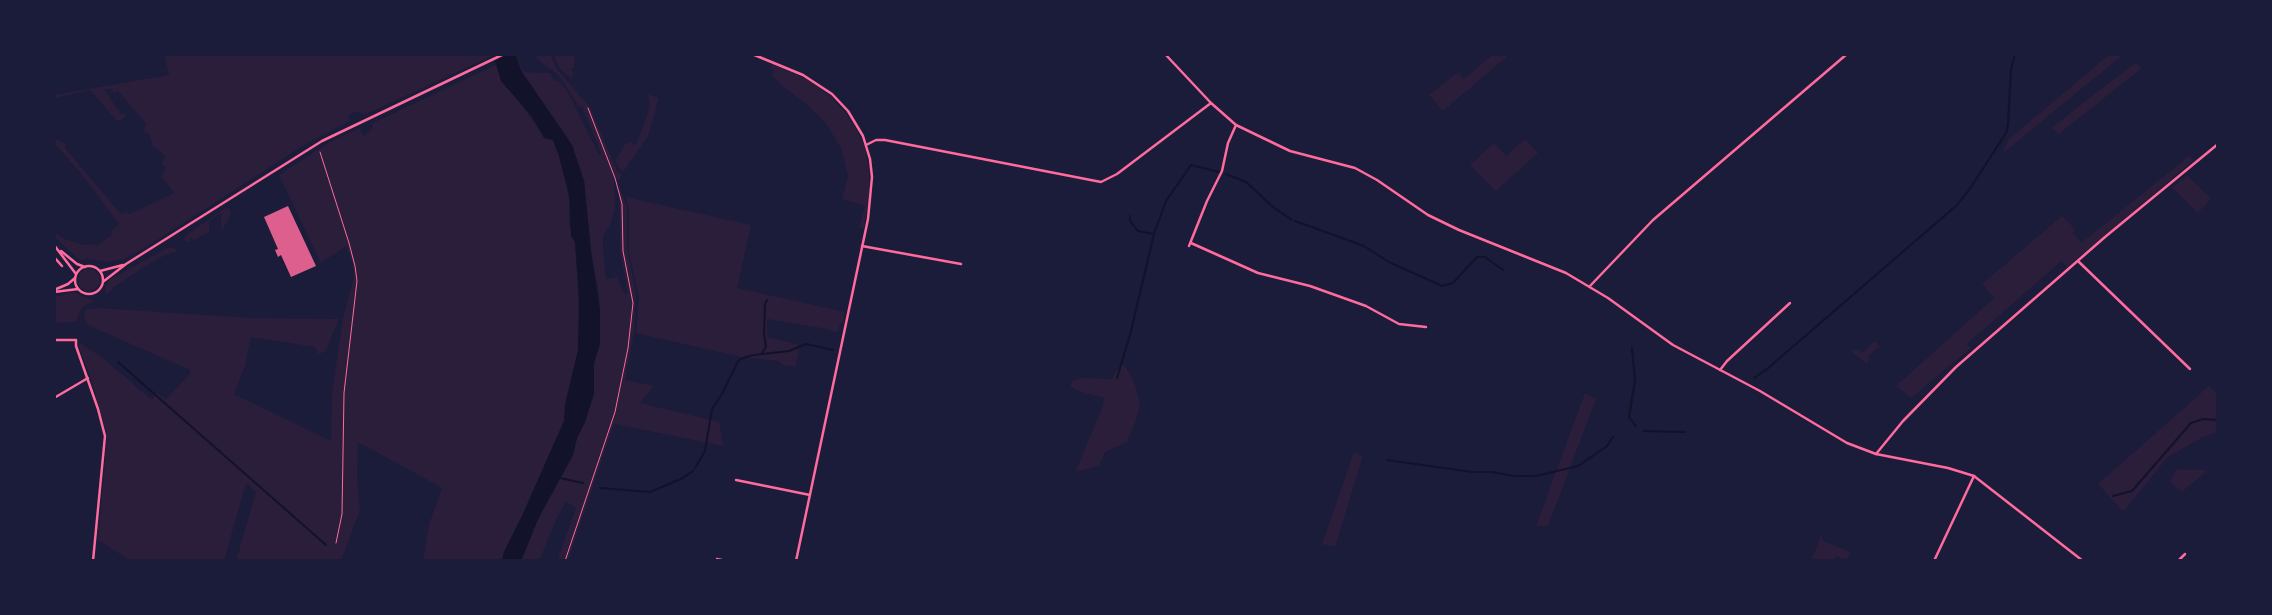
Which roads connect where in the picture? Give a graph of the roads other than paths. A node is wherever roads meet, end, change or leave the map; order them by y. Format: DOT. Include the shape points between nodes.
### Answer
graph roads {
  1 [pos="504,54"];
  2 [pos="752,54"];
  3 [pos="1165,54"];
  4 [pos="1847,54"];
  5 [pos="1211,103"];
  6 [pos="1236,125"];
  7 [pos="2218,144"];
  8 [pos="866,145"];
  9 [pos="54,245"];
  10 [pos="862,246"];
  11 [pos="59,249"];
  12 [pos="54,257"];
  13 [pos="2078,261"];
  14 [pos="126,264"];
  15 [pos="961,264"];
  16 [pos="62,266"];
  17 [pos="85,267"];
  18 [pos="100,271"];
  19 [pos="76,276"];
  20 [pos="104,281"];
  21 [pos="1590,286"];
  22 [pos="78,289"];
  23 [pos="54,291"];
  24 [pos="1790,303"];
  25 [pos="1426,327"];
  26 [pos="54,340"];
  27 [pos="2190,369"];
  28 [pos="1720,370"];
  29 [pos="88,378"];
  30 [pos="54,398"];
  31 [pos="1876,454"];
  32 [pos="1975,476"];
  33 [pos="736,480"];
  34 [pos="810,495"];
  35 [pos="2185,554"];
  36 [pos="716,559"];
  37 [pos="93,561"];
  38 [pos="726,561"];
  39 [pos="796,561"];
  40 [pos="1934,561"];
  41 [pos="2083,561"];
  42 [pos="2178,561"];
  1 -- 14 [label="street" via="322,141"];
  2 -- 8 [label="street" via="803,75 832,94 853,119"];
  3 -- 5 [label="street"];
  4 -- 21 [label="street" via="1653,220"];
  5 -- 6 [label="street"];
  5 -- 8 [label="street" via="1101,182 885,140"];
  6 -- 21 [label="street" via="1290,151 1355,168 1428,215"];
  6 -- 25 [label="street" via="1219,179 1190,244 1258,273 1353,301 1399,324"];
  7 -- 13 [label="street"];
  8 -- 10 [label="street" via="872,188"];
  9 -- 11 [label="street"];
  10 -- 15 [label="street"];
  10 -- 34 [label="street"];
  11 -- 17 [label="street"];
  11 -- 19 [label="street"];
  12 -- 16 [label="street"];
  13 -- 27 [label="street"];
  13 -- 31 [label="street" via="1931,390"];
  14 -- 18 [label="street"];
  14 -- 20 [label="street"];
  17 -- 18 [label="street"];
  17 -- 19 [label="street"];
  18 -- 20 [label="street"];
  19 -- 22 [label="street"];
  19 -- 23 [label="street"];
  20 -- 22 [label="street" via="93,294"];
  21 -- 28 [label="street" via="1673,345"];
  22 -- 23 [label="street"];
  24 -- 28 [label="street"];
  26 -- 29 [label="street" via="76,340"];
  28 -- 31 [label="street" via="1854,447"];
  29 -- 30 [label="street"];
  29 -- 37 [label="street" via="105,436"];
  31 -- 32 [label="street"];
  32 -- 40 [label="street"];
  32 -- 41 [label="street"];
  33 -- 34 [label="street"];
  34 -- 39 [label="street"];
  35 -- 42 [label="street"];
  36 -- 38 [label="street"];
}
